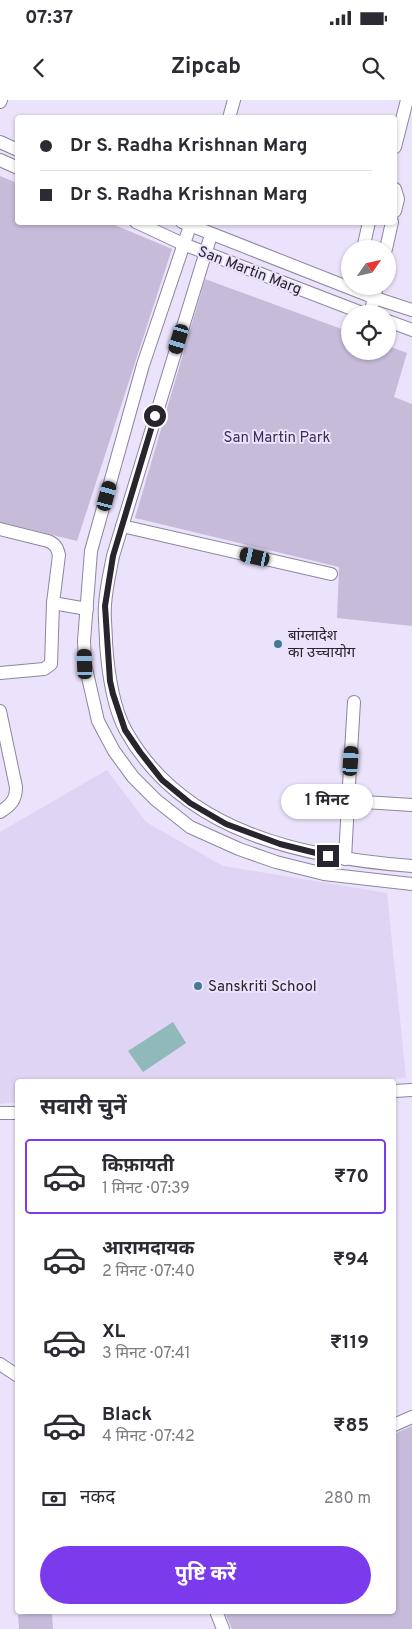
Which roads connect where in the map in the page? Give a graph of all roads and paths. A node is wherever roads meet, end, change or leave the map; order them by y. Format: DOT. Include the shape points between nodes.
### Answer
graph roads {
  1 [pos="234,100"];
  2 [pos="406,100"];
  3 [pos="230,115"];
  4 [pos="397,139"];
  5 [pos="0,142"];
  6 [pos="15,149"];
  7 [pos="0,160"];
  8 [pos="15,167"];
  9 [pos="142,225"];
  10 [pos="186,225"];
  11 [pos="188,225"];
  12 [pos="368,225"];
  13 [pos="391,225"];
  14 [pos="211,235"];
  15 [pos="365,240"];
  16 [pos="388,240"];
  17 [pos="183,244"];
  18 [pos="205,253"];
  19 [pos="341,283"];
  20 [pos="382,295"];
  21 [pos="343,305"];
  22 [pos="412,310"];
  23 [pos="396,325"];
  24 [pos="412,330"];
  25 [pos="122,526"];
  26 [pos="0,529"];
  27 [pos="91,552"];
  28 [pos="113,556"];
  29 [pos="332,574"];
  30 [pos="52,603"];
  31 [pos="87,609"];
  32 [pos="0,673"];
  33 [pos="354,702"];
  34 [pos="0,711"];
  35 [pos="170,786"];
  36 [pos="156,800"];
  37 [pos="348,801"];
  38 [pos="412,805"];
  39 [pos="0,812"];
  40 [pos="328,856"];
  41 [pos="344,859"];
  42 [pos="412,866"];
  43 [pos="324,874"];
  44 [pos="412,884"];
  45 [pos="396,1090"];
  46 [pos="412,1090"];
  47 [pos="15,1112"];
  48 [pos="0,1113"];
  49 [pos="0,1364"];
  50 [pos="15,1374"];
  51 [pos="412,1417"];
  52 [pos="396,1424"];
  53 [pos="217,1614"];
  54 [pos="224,1629"];
  1 -- 3 [label="street"];
  2 -- 4 [label="street"];
  5 -- 6 [label="street"];
  7 -- 8 [label="street"];
  9 -- 17 [label="street, San Martin Marg"];
  10 -- 17 [label="street"];
  11 -- 14 [label="street, San Martin Marg"];
  12 -- 15 [label="street"];
  13 -- 16 [label="street"];
  14 -- 18 [label="street"];
  14 -- 19 [label="street, San Martin Marg"];
  17 -- 18 [label="street, San Martin Marg"];
  17 -- 27 [label="street" via="143,365"];
  18 -- 21 [label="street, San Martin Marg"];
  18 -- 25 [label="street"];
  20 -- 22 [label="street, San Martin Marg"];
  23 -- 24 [label="street"];
  25 -- 28 [label="street"];
  25 -- 29 [label="street"];
  26 -- 30 [label="street" via="48,541 58,548"];
  27 -- 28 [label="street"];
  27 -- 31 [label="street"];
  28 -- 35 [label="street" via="105,606 108,668 113,694 125,730"];
  30 -- 31 [label="street"];
  30 -- 32 [label="street" via="51,664 44,669"];
  31 -- 36 [label="street" via="85,664 98,721 132,777"];
  33 -- 37 [label="street"];
  34 -- 39 [label="street" via="16,796"];
  35 -- 36 [label="street"];
  35 -- 40 [label="street" via="190,803 226,824 280,844"];
  36 -- 43 [label="street" via="190,828 276,862"];
  37 -- 38 [label="street"];
  37 -- 41 [label="street"];
  40 -- 41 [label="street"];
  40 -- 43 [label="street"];
  41 -- 42 [label="street"];
  43 -- 44 [label="street"];
  45 -- 46 [label="street"];
  47 -- 48 [label="street"];
  49 -- 50 [label="street"];
  51 -- 52 [label="street"];
  53 -- 54 [label="street"];
}
